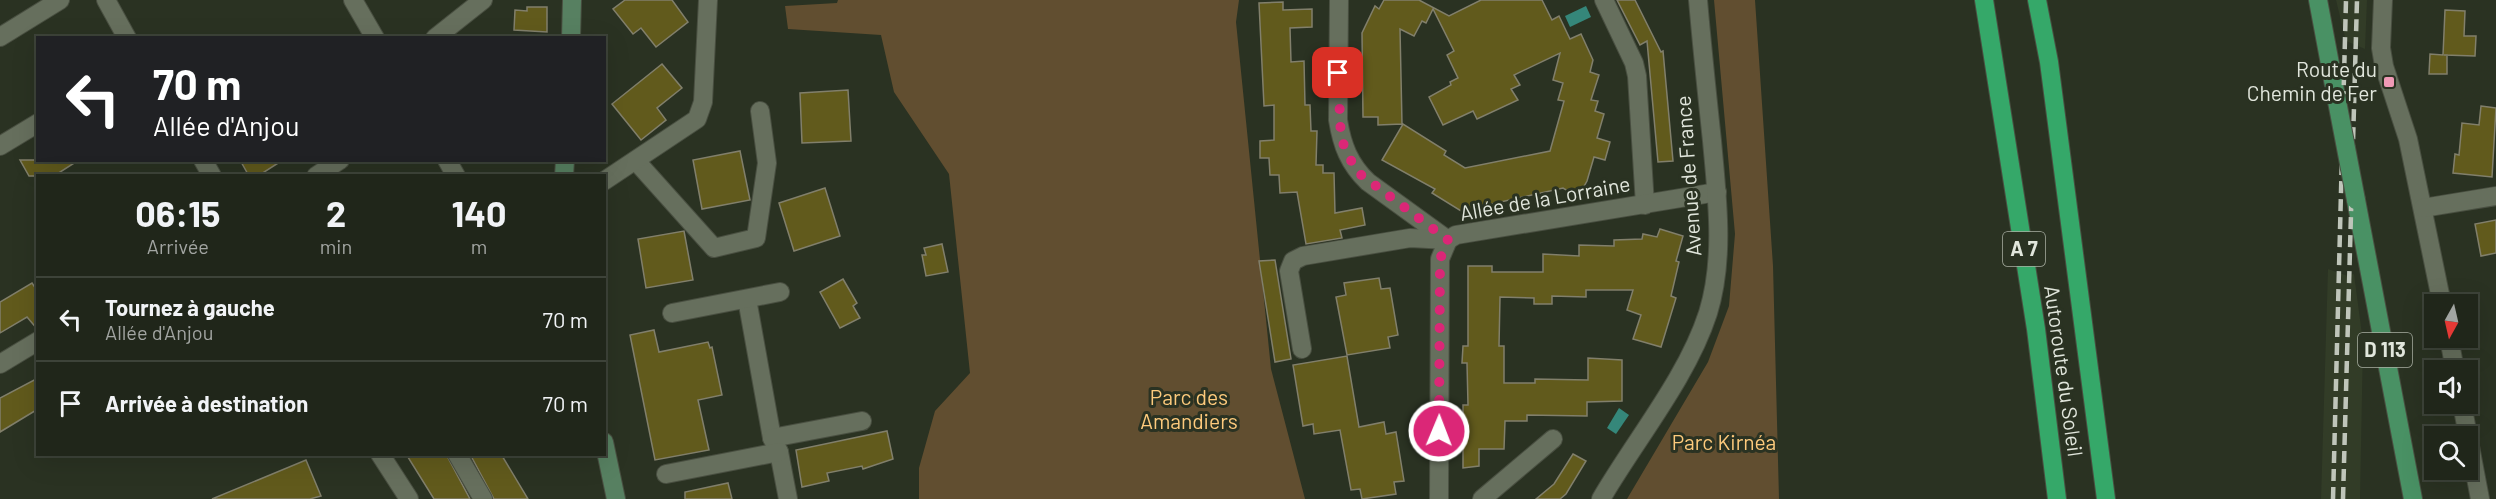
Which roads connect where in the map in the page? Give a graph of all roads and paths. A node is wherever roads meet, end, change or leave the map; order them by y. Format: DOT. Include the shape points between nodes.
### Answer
graph roads {
  1 [pos="60,0"];
  2 [pos="106,0"];
  3 [pos="353,0"];
  4 [pos="483,0"];
  5 [pos="573,0"];
  6 [pos="708,0"];
  7 [pos="1339,0"];
  8 [pos="1604,0"];
  9 [pos="1698,0"];
  10 [pos="1984,0"];
  11 [pos="2037,0"];
  12 [pos="2318,0"];
  13 [pos="2383,0"];
  14 [pos="126,36"];
  15 [pos="374,36"];
  16 [pos="438,36"];
  17 [pos="571,36"];
  18 [pos="0,37"];
  19 [pos="760,111"];
  20 [pos="36,124"];
  21 [pos="0,146"];
  22 [pos="636,161"];
  23 [pos="337,162"];
  24 [pos="319,174"];
  25 [pos="606,180"];
  26 [pos="1717,192"];
  27 [pos="2496,196"];
  28 [pos="1645,205"];
  29 [pos="2423,208"];
  30 [pos="1448,240"];
  31 [pos="780,292"];
  32 [pos="2440,294"];
  33 [pos="747,299"];
  34 [pos="672,313"];
  35 [pos="36,342"];
  36 [pos="1302,349"];
  37 [pos="0,364"];
  38 [pos="2464,414"];
  39 [pos="862,422"];
  40 [pos="1553,439"];
  41 [pos="775,445"];
  42 [pos="606,452"];
  43 [pos="381,456"];
  44 [pos="458,456"];
  45 [pos="666,474"];
  46 [pos="409,499"];
  47 [pos="483,499"];
  48 [pos="616,499"];
  49 [pos="788,499"];
  50 [pos="1439,499"];
  51 [pos="1482,499"];
  52 [pos="1602,499"];
  53 [pos="2057,499"];
  54 [pos="2106,499"];
  55 [pos="2413,499"];
  56 [pos="2480,499"];
  1 -- 18 [label="street"];
  2 -- 14 [label="street"];
  3 -- 15 [label="street"];
  4 -- 16 [label="street"];
  5 -- 17 [label="main road"];
  6 -- 22 [label="street" via="704,102 697,119"];
  7 -- 30 [label="street" via="1338,120 1347,154 1368,182"];
  8 -- 28 [label="street" via="1637,76"];
  9 -- 26 [label="street, Avenue de France"];
  10 -- 53 [label="highway, Autoroute du Soleil / A 7" via="2034,318"];
  11 -- 54 [label="highway, Autoroute du Soleil / A 7" via="2049,62"];
  12 -- 55 [label="main road, D 113, bridge"];
  13 -- 29 [label="street" via="2384,66 2408,139"];
  19 -- 22 [label="street" via="767,164 756,238 714,248"];
  20 -- 21 [label="street"];
  22 -- 25 [label="street"];
  23 -- 24 [label="street"];
  26 -- 28 [label="street, Allée de la Lorraine"];
  26 -- 52 [label="street, Avenue de France" via="1718,267 1708,314 1679,373"];
  27 -- 29 [label="street"];
  28 -- 30 [label="street, Allée de la Lorraine" via="1464,234"];
  29 -- 32 [label="street"];
  30 -- 36 [label="street, Allée de la Lorraine" via="1410,238 1293,261 1289,271"];
  30 -- 50 [label="street" via="1440,259"];
  31 -- 33 [label="street"];
  33 -- 34 [label="street"];
  33 -- 41 [label="street"];
  35 -- 37 [label="street"];
  38 -- 56 [label="street"];
  39 -- 41 [label="street"];
  40 -- 51 [label="street"];
  41 -- 45 [label="street"];
  41 -- 49 [label="street"];
  42 -- 48 [label="main road"];
  43 -- 46 [label="street"];
  44 -- 47 [label="street"];
}
